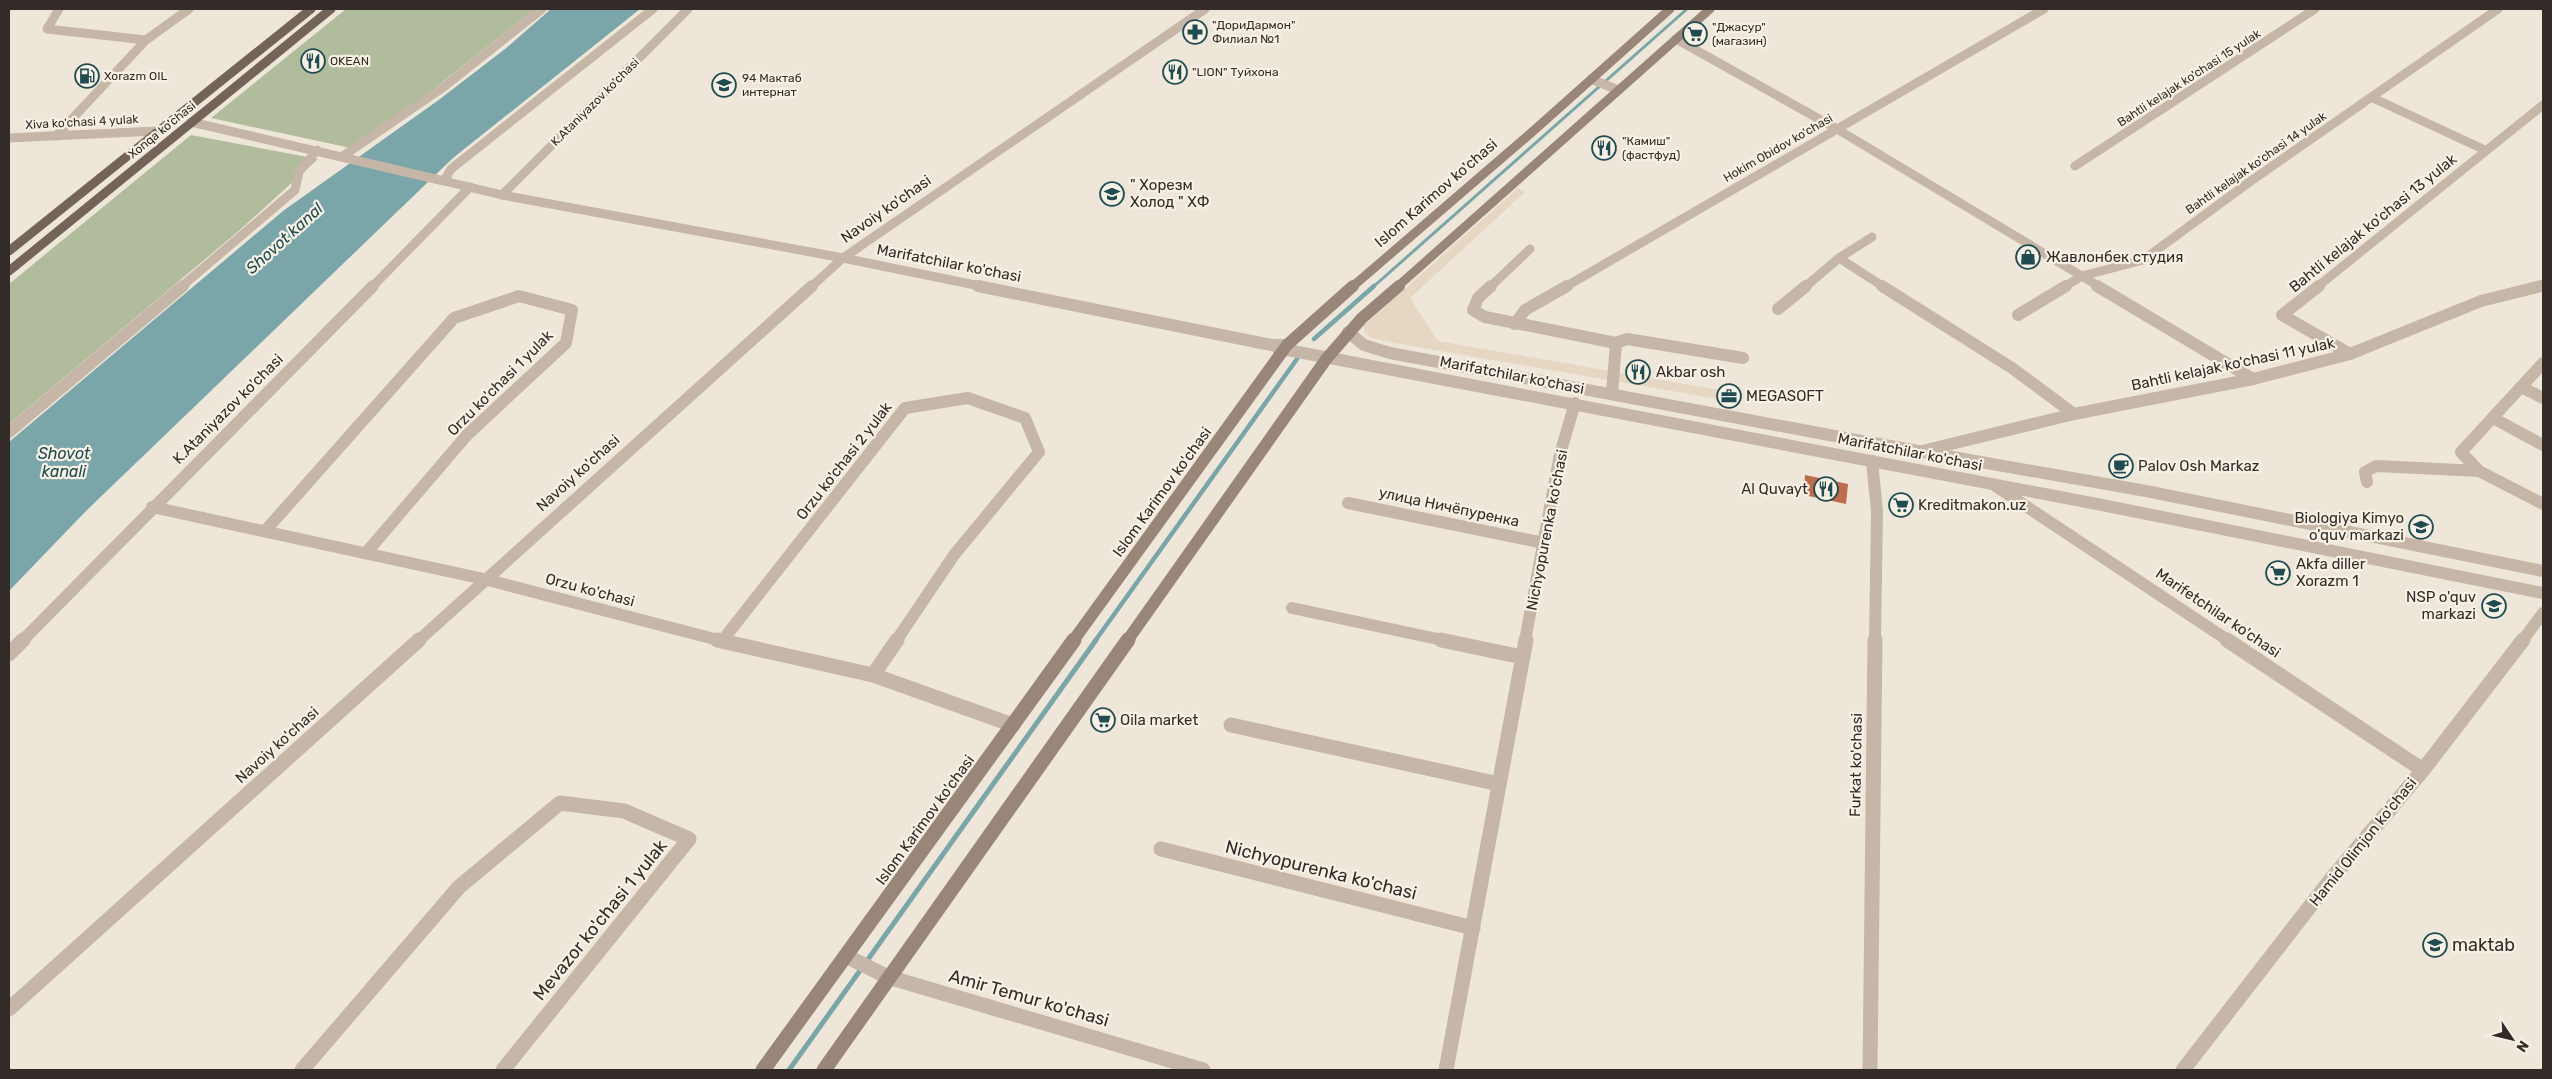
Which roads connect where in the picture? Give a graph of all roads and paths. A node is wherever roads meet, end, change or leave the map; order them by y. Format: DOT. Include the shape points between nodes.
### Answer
graph roads {
  1 [pos="59,9"];
  2 [pos="189,9"];
  3 [pos="312,9"];
  4 [pos="331,9"];
  5 [pos="542,9"];
  6 [pos="653,9"];
  7 [pos="688,9"];
  8 [pos="1205,9"];
  9 [pos="1670,9"];
  10 [pos="1710,9"];
  11 [pos="2044,9"];
  12 [pos="2316,9"];
  13 [pos="2498,9"];
  14 [pos="1676,39"];
  15 [pos="146,40"];
  16 [pos="1591,79"];
  17 [pos="1618,90"];
  18 [pos="2373,98"];
  19 [pos="2543,105"];
  20 [pos="191,122"];
  21 [pos="1837,129"];
  22 [pos="157,131"];
  23 [pos="56,136"];
  24 [pos="9,138"];
  25 [pos="317,150"];
  26 [pos="2485,150"];
  27 [pos="343,156"];
  28 [pos="2075,166"];
  29 [pos="444,181"];
  30 [pos="470,187"];
  31 [pos="502,195"];
  32 [pos="1872,237"];
  33 [pos="1530,249"];
  34 [pos="9,251"];
  35 [pos="843,258"];
  36 [pos="1839,258"];
  37 [pos="9,271"];
  38 [pos="2082,276"];
  39 [pos="2543,285"];
  40 [pos="1778,309"];
  41 [pos="2018,315"];
  42 [pos="1515,324"];
  43 [pos="1348,332"];
  44 [pos="1616,343"];
  45 [pos="1285,348"];
  46 [pos="2350,354"];
  47 [pos="1327,358"];
  48 [pos="1743,358"];
  49 [pos="2543,363"];
  50 [pos="2253,379"];
  51 [pos="2521,387"];
  52 [pos="1612,393"];
  53 [pos="2543,398"];
  54 [pos="1575,403"];
  55 [pos="2074,414"];
  56 [pos="2493,418"];
  57 [pos="9,432"];
  58 [pos="2543,444"];
  59 [pos="1922,451"];
  60 [pos="1872,461"];
  61 [pos="2479,471"];
  62 [pos="2367,482"];
  63 [pos="1994,485"];
  64 [pos="1348,503"];
  65 [pos="2543,504"];
  66 [pos="152,507"];
  67 [pos="265,531"];
  68 [pos="1544,543"];
  69 [pos="366,553"];
  70 [pos="2543,571"];
  71 [pos="484,579"];
  72 [pos="2543,593"];
  73 [pos="1292,608"];
  74 [pos="2543,613"];
  75 [pos="722,641"];
  76 [pos="9,654"];
  77 [pos="1522,657"];
  78 [pos="873,675"];
  79 [pos="1013,726"];
  80 [pos="1231,726"];
  81 [pos="2423,770"];
  82 [pos="1499,784"];
  83 [pos="1161,849"];
  84 [pos="1472,928"];
  85 [pos="846,956"];
  86 [pos="888,977"];
  87 [pos="9,1009"];
  88 [pos="302,1070"];
  89 [pos="503,1070"];
  90 [pos="763,1070"];
  91 [pos="824,1070"];
  92 [pos="1203,1070"];
  93 [pos="1446,1070"];
  94 [pos="1870,1070"];
  95 [pos="2183,1070"];
  1 -- 15 [label="street" via="47,29"];
  2 -- 15 [label="street"];
  3 -- 22 [label="main road, Xonqa ko'chasi"];
  4 -- 20 [label="main road, Xonqa ko'chasi"];
  5 -- 27 [label="street" via="492,53 407,115"];
  6 -- 29 [label="street" via="451,168"];
  7 -- 31 [label="street, K.Ataniyazov ko'chasi"];
  8 -- 35 [label="street, Navoiy ko'chasi"];
  9 -- 16 [label="main road, Islom Karimov ko'chasi"];
  10 -- 14 [label="main road"];
  11 -- 21 [label="street, Hokim Obidov ko'chasi"];
  12 -- 28 [label="street, Bahtli kelajak ko'chasi 15 yulak"];
  13 -- 18 [label="street, Bahtli kelajak ko'chasi 14 yulak"];
  14 -- 17 [label="main road"];
  14 -- 21 [label="street"];
  15 -- 23 [label="street"];
  16 -- 17 [label="street"];
  16 -- 45 [label="main road, Islom Karimov ko'chasi" via="1306,326"];
  17 -- 43 [label="main road"];
  18 -- 26 [label="street"];
  18 -- 38 [label="street, Bahtli kelajak ko'chasi 14 yulak" via="2143,260"];
  19 -- 26 [label="street, Bahtli kelajak ko'chasi 13 yulak"];
  20 -- 25 [label="street, Marifatchilar ko'chasi"];
  20 -- 37 [label="main road, Xonqa ko'chasi"];
  21 -- 38 [label="street"];
  21 -- 42 [label="street, Hokim Obidov ko'chasi" via="1525,310"];
  22 -- 23 [label="street, Xiva ko'chasi 4 yulak"];
  22 -- 34 [label="main road, Xonqa ko'chasi"];
  23 -- 24 [label="street, Xiva ko'chasi 4 yulak"];
  25 -- 27 [label="street, Marifatchilar ko'chasi"];
  25 -- 57 [label="street" via="299,172 295,190"];
  26 -- 46 [label="street, Bahtli kelajak ko'chasi 13 yulak" via="2282,314"];
  27 -- 29 [label="street, Marifatchilar ko'chasi"];
  29 -- 30 [label="street, Marifatchilar ko'chasi"];
  30 -- 31 [label="street, Marifatchilar ko'chasi"];
  30 -- 66 [label="street, K.Ataniyazov ko'chasi"];
  31 -- 35 [label="street, Marifatchilar ko'chasi"];
  32 -- 36 [label="street"];
  33 -- 42 [label="street" via="1478,298 1473,310 1485,318"];
  35 -- 45 [label="street, Marifatchilar ko'chasi"];
  35 -- 71 [label="street, Navoiy ko'chasi"];
  36 -- 40 [label="street"];
  36 -- 55 [label="street" via="2012,368"];
  38 -- 41 [label="street, Bahtli kelajak ko'chasi 14 yulak"];
  38 -- 50 [label="street"];
  39 -- 46 [label="street, Bahtli kelajak ko'chasi 11 yulak" via="2481,300"];
  42 -- 44 [label="street"];
  43 -- 47 [label="main road"];
  43 -- 52 [label="street, Marifatchilar ko'chasi" via="1364,345 1390,353"];
  44 -- 48 [label="street" via="1627,339"];
  44 -- 52 [label="street"];
  45 -- 47 [label="street, Marifatchilar ko'chasi"];
  45 -- 79 [label="main road, Islom Karimov ko'chasi"];
  46 -- 50 [label="street, Bahtli kelajak ko'chasi 11 yulak"];
  47 -- 54 [label="street, Marifatchilar ko'chasi"];
  47 -- 86 [label="main road"];
  49 -- 51 [label="street"];
  50 -- 55 [label="street, Bahtli kelajak ko'chasi 11 yulak"];
  51 -- 53 [label="street"];
  51 -- 56 [label="street"];
  52 -- 59 [label="street, Marifatchilar ko'chasi"];
  54 -- 60 [label="street, Marifatchilar ko'chasi"];
  54 -- 68 [label="street, Nichyopurenka ko'chasi" via="1560,454"];
  55 -- 59 [label="street, Bahtli kelajak ko'chasi 11 yulak"];
  56 -- 58 [label="street"];
  56 -- 61 [label="street" via="2461,452"];
  59 -- 70 [label="street, Marifatchilar ko'chasi" via="2146,491"];
  60 -- 63 [label="street, Marifatchilar ko'chasi"];
  60 -- 94 [label="street, Furkat ko'chasi" via="1876,511"];
  61 -- 62 [label="street" via="2376,466 2365,472"];
  61 -- 65 [label="street"];
  63 -- 72 [label="street, Marifatchilar ko'chasi"];
  63 -- 81 [label="street, Marifetchilar ko'chasi"];
  64 -- 68 [label="street, улица Ничёпуренка"];
  66 -- 67 [label="street, Orzu ko'chasi"];
  66 -- 76 [label="street, K.Ataniyazov ko'chasi"];
  67 -- 69 [label="street, Orzu ko'chasi"];
  67 -- 69 [label="street, Orzu ko'chasi 1 yulak" via="454,318 519,296 572,310 566,343 468,435"];
  68 -- 77 [label="street, Nichyopurenka ko'chasi"];
  69 -- 71 [label="street, Orzu ko'chasi"];
  71 -- 75 [label="street, Orzu ko'chasi"];
  71 -- 87 [label="street, Navoiy ko'chasi"];
  73 -- 77 [label="street"];
  74 -- 81 [label="street, Hamid Olimjon ko'chasi"];
  75 -- 78 [label="street, Orzu ko'chasi"];
  75 -- 78 [label="street, Orzu ko'chasi 2 yulak" via="905,408 968,398 1025,418 1039,452 954,555"];
  77 -- 82 [label="street, Nichyopurenka ko'chasi"];
  78 -- 79 [label="street, Orzu ko'chasi"];
  79 -- 85 [label="main road, Islom Karimov ko'chasi"];
  80 -- 82 [label="street"];
  81 -- 95 [label="street, Hamid Olimjon ko'chasi" via="2332,878"];
  82 -- 84 [label="street, Nichyopurenka ko'chasi"];
  83 -- 84 [label="street, Nichyopurenka ko'chasi"];
  84 -- 93 [label="street, Nichyopurenka ko'chasi"];
  85 -- 86 [label="street, Amir Temur ko'chasi"];
  85 -- 90 [label="main road, Islom Karimov ko'chasi"];
  86 -- 91 [label="main road"];
  86 -- 92 [label="street, Amir Temur ko'chasi"];
  88 -- 89 [label="street, Mevazor ko'chasi 1 yulak" via="459,887 560,803 624,811 689,839"];
}
